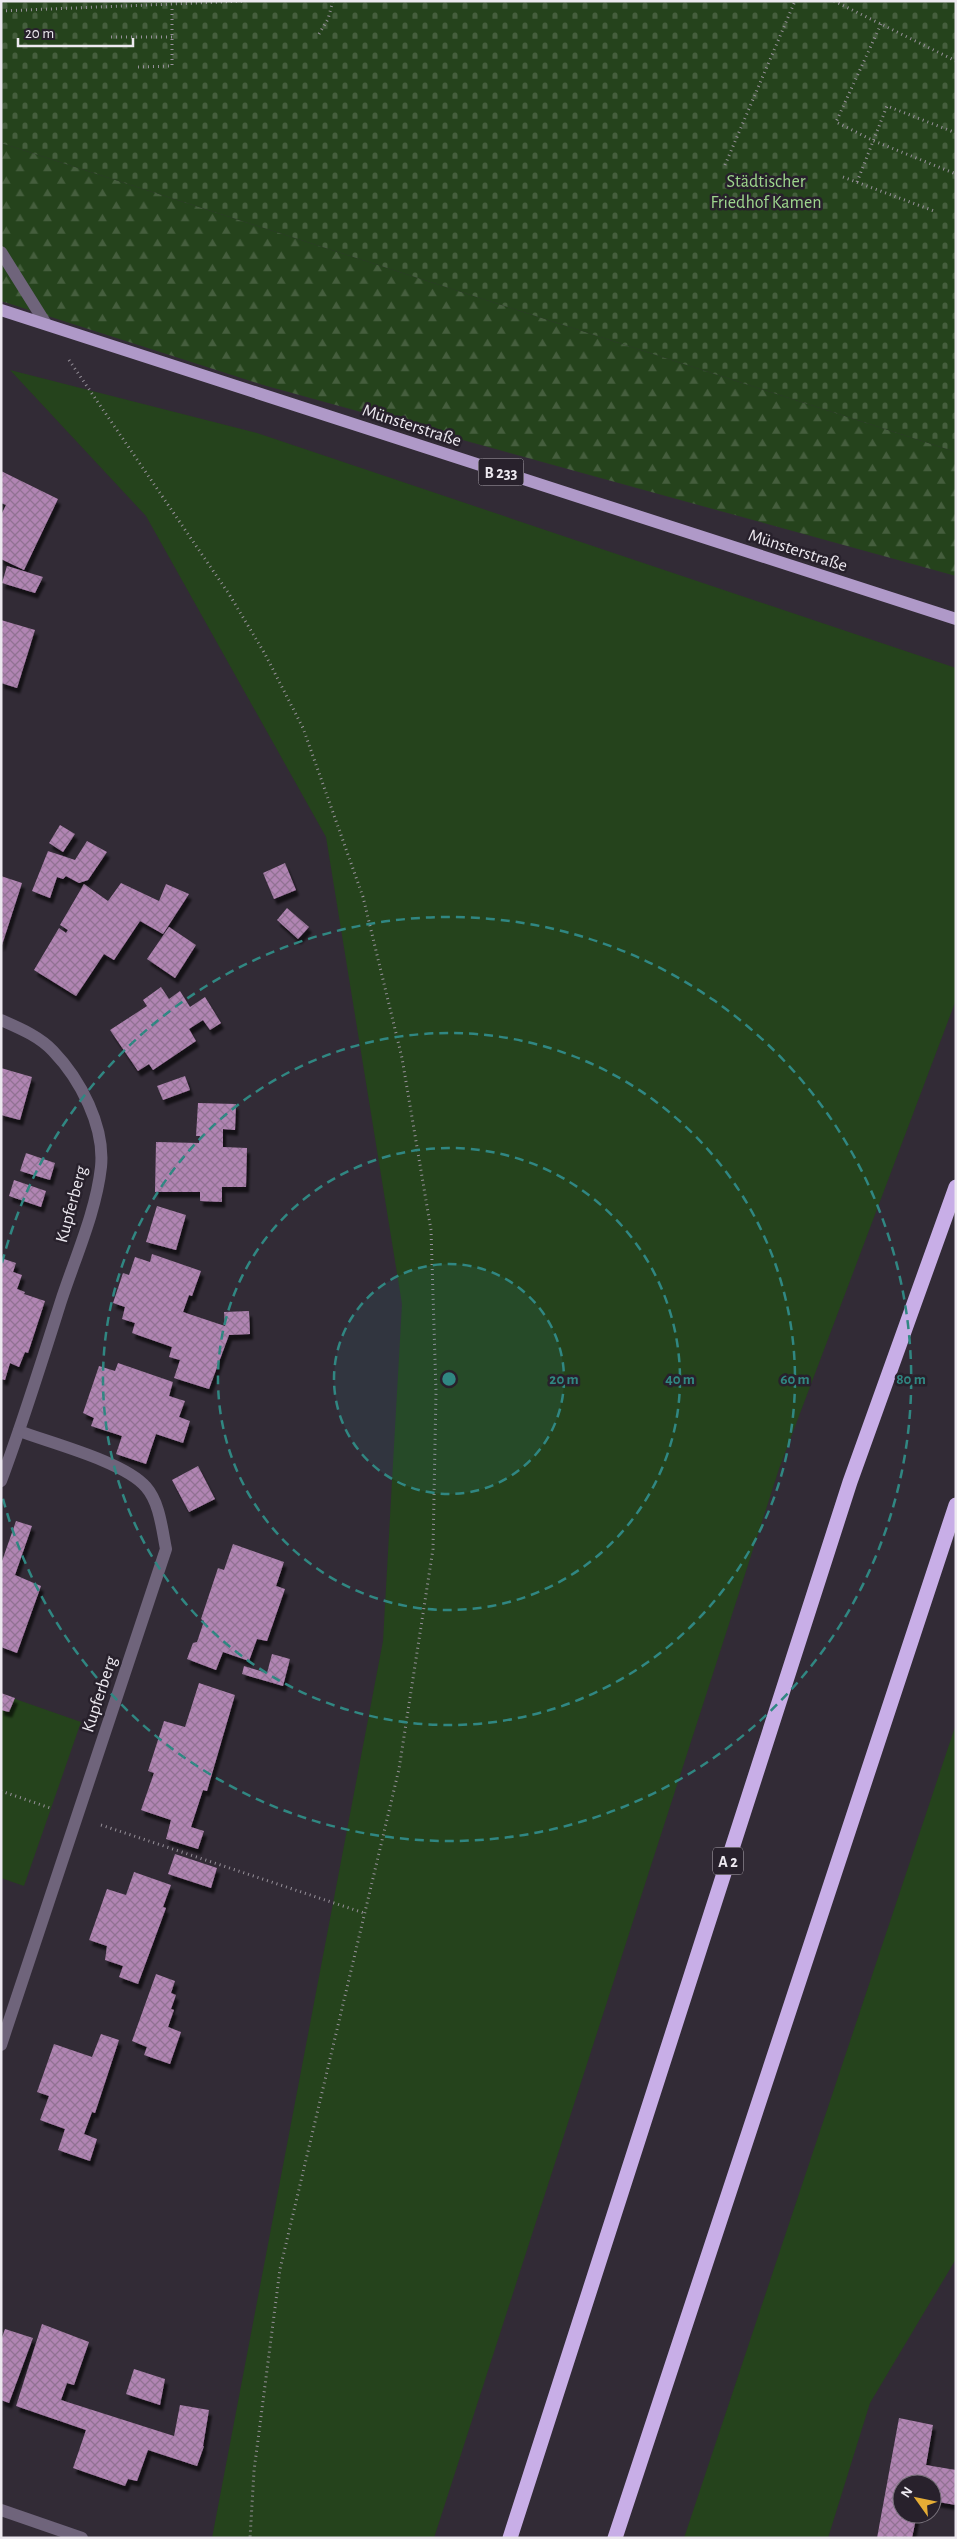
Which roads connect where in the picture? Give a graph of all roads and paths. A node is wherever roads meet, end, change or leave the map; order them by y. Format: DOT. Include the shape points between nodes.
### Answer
graph roads {
  1 [pos="245,1"];
  2 [pos="333,1"];
  3 [pos="796,1"];
  4 [pos="834,1"];
  5 [pos="172,5"];
  6 [pos="1,11"];
  7 [pos="881,24"];
  8 [pos="319,34"];
  9 [pos="111,37"];
  10 [pos="172,37"];
  11 [pos="956,61"];
  12 [pos="138,67"];
  13 [pos="956,133"];
  14 [pos="874,141"];
  15 [pos="725,165"];
  16 [pos="956,174"];
  17 [pos="844,177"];
  18 [pos="857,182"];
  19 [pos="934,212"];
  20 [pos="1,252"];
  21 [pos="1,310"];
  22 [pos="46,324"];
  23 [pos="956,619"];
  24 [pos="1,1020"];
  25 [pos="956,1187"];
  26 [pos="20,1432"];
  27 [pos="1,1481"];
  28 [pos="956,1505"];
  29 [pos="1,1790"];
  30 [pos="77,1817"];
  31 [pos="364,1913"];
  32 [pos="1,2045"];
  33 [pos="1,2510"];
  34 [pos="82,2538"];
  35 [pos="250,2538"];
  36 [pos="510,2538"];
  37 [pos="615,2538"];
  1 -- 5 [label="path"];
  2 -- 8 [label="path"];
  3 -- 15 [label="path"];
  4 -- 7 [label="path"];
  5 -- 6 [label="path"];
  5 -- 10 [label="path"];
  7 -- 11 [label="path"];
  7 -- 14 [label="path" via="836,122"];
  9 -- 10 [label="path"];
  10 -- 12 [label="path" via="172,66"];
  13 -- 14 [label="path" via="887,106"];
  14 -- 16 [label="path"];
  14 -- 18 [label="path"];
  17 -- 18 [label="path"];
  18 -- 19 [label="path"];
  20 -- 22 [label="street"];
  21 -- 22 [label="main road, Münsterstraße / B 233"];
  22 -- 23 [label="main road, Münsterstraße / B 233"];
  22 -- 31 [label="path" via="229,594 265,654 303,728 363,897 402,1058 431,1230 436,1392 433,1549 399,1769"];
  24 -- 26 [label="street, Kupferberg" via="29,1032 52,1050 71,1073 88,1102 99,1138 101,1166 92,1206"];
  25 -- 36 [label="highway, A 2" via="850,1482"];
  26 -- 27 [label="street, Kupferberg"];
  26 -- 30 [label="street, Kupferberg" via="122,1469 146,1487 158,1512 166,1549"];
  28 -- 37 [label="highway"];
  29 -- 30 [label="path"];
  30 -- 31 [label="path"];
  30 -- 32 [label="street, Kupferberg"];
  31 -- 35 [label="path" via="280,2268 254,2471"];
  33 -- 34 [label="street"];
}
